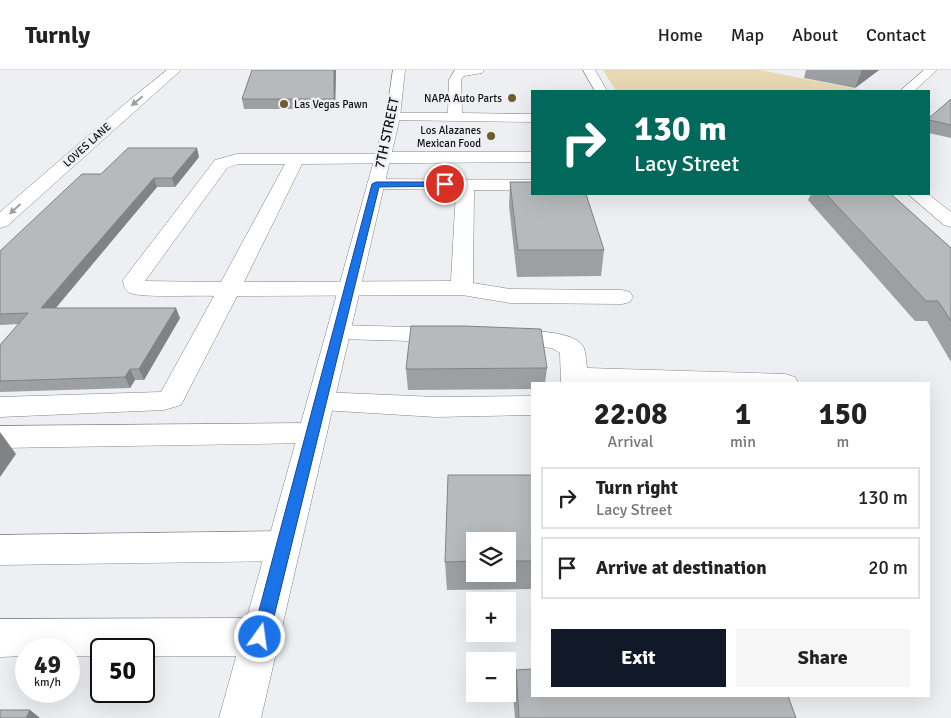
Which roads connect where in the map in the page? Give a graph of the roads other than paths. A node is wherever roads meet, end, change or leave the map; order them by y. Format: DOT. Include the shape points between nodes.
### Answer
graph roads {
  1 [pos="174,70"];
  2 [pos="398,70"];
  3 [pos="478,70"];
  4 [pos="589,70"];
  5 [pos="931,70"];
  6 [pos="600,90"];
  7 [pos="907,90"];
  8 [pos="393,117"];
  9 [pos="455,118"];
  10 [pos="531,118"];
  11 [pos="531,127"];
  12 [pos="443,144"];
  13 [pos="531,157"];
  14 [pos="296,159"];
  15 [pos="380,167"];
  16 [pos="464,184"];
  17 [pos="531,184"];
  18 [pos="918,195"];
  19 [pos="951,220"];
  20 [pos="0,222"];
  21 [pos="350,288"];
  22 [pos="462,288"];
  23 [pos="229,289"];
  24 [pos="622,297"];
  25 [pos="338,332"];
  26 [pos="575,380"];
  27 [pos="715,382"];
  28 [pos="320,401"];
  29 [pos="531,406"];
  30 [pos="0,407"];
  31 [pos="312,433"];
  32 [pos="0,436"];
  33 [pos="284,546"];
  34 [pos="0,550"];
  35 [pos="260,637"];
  36 [pos="0,638"];
  37 [pos="240,718"];
  1 -- 20 [label="main road, LOVES LANE, one-way"];
  2 -- 8 [label="main road, 7TH STREET"];
  3 -- 9 [label="main road" via="459,73 455,80"];
  4 -- 6 [label="main road"];
  5 -- 7 [label="main road"];
  8 -- 9 [label="main road"];
  8 -- 15 [label="main road, 7TH STREET"];
  9 -- 10 [label="main road"];
  11 -- 12 [label="main road" via="460,127"];
  12 -- 13 [label="main road"];
  12 -- 15 [label="main road"];
  14 -- 15 [label="main road"];
  14 -- 23 [label="main road"];
  14 -- 23 [label="main road" via="237,159 221,164 134,280 138,288"];
  15 -- 16 [label="main road"];
  15 -- 21 [label="main road, 7TH STREET"];
  16 -- 17 [label="main road"];
  16 -- 22 [label="main road"];
  18 -- 19 [label="main road"];
  21 -- 22 [label="main road"];
  21 -- 23 [label="main road"];
  21 -- 25 [label="main road, 7TH STREET"];
  22 -- 24 [label="main road" via="510,296"];
  23 -- 30 [label="main road" via="171,398 164,401"];
  25 -- 26 [label="main road" via="557,341 572,349"];
  25 -- 28 [label="main road, 7TH STREET"];
  26 -- 27 [label="main road"];
  28 -- 29 [label="main road" via="436,407"];
  28 -- 31 [label="main road, 7TH STREET"];
  31 -- 32 [label="main road"];
  31 -- 33 [label="main road, 7TH STREET"];
  33 -- 34 [label="main road"];
  33 -- 35 [label="main road, 7TH STREET"];
  35 -- 36 [label="main road"];
  35 -- 37 [label="main road, 7TH STREET"];
}
